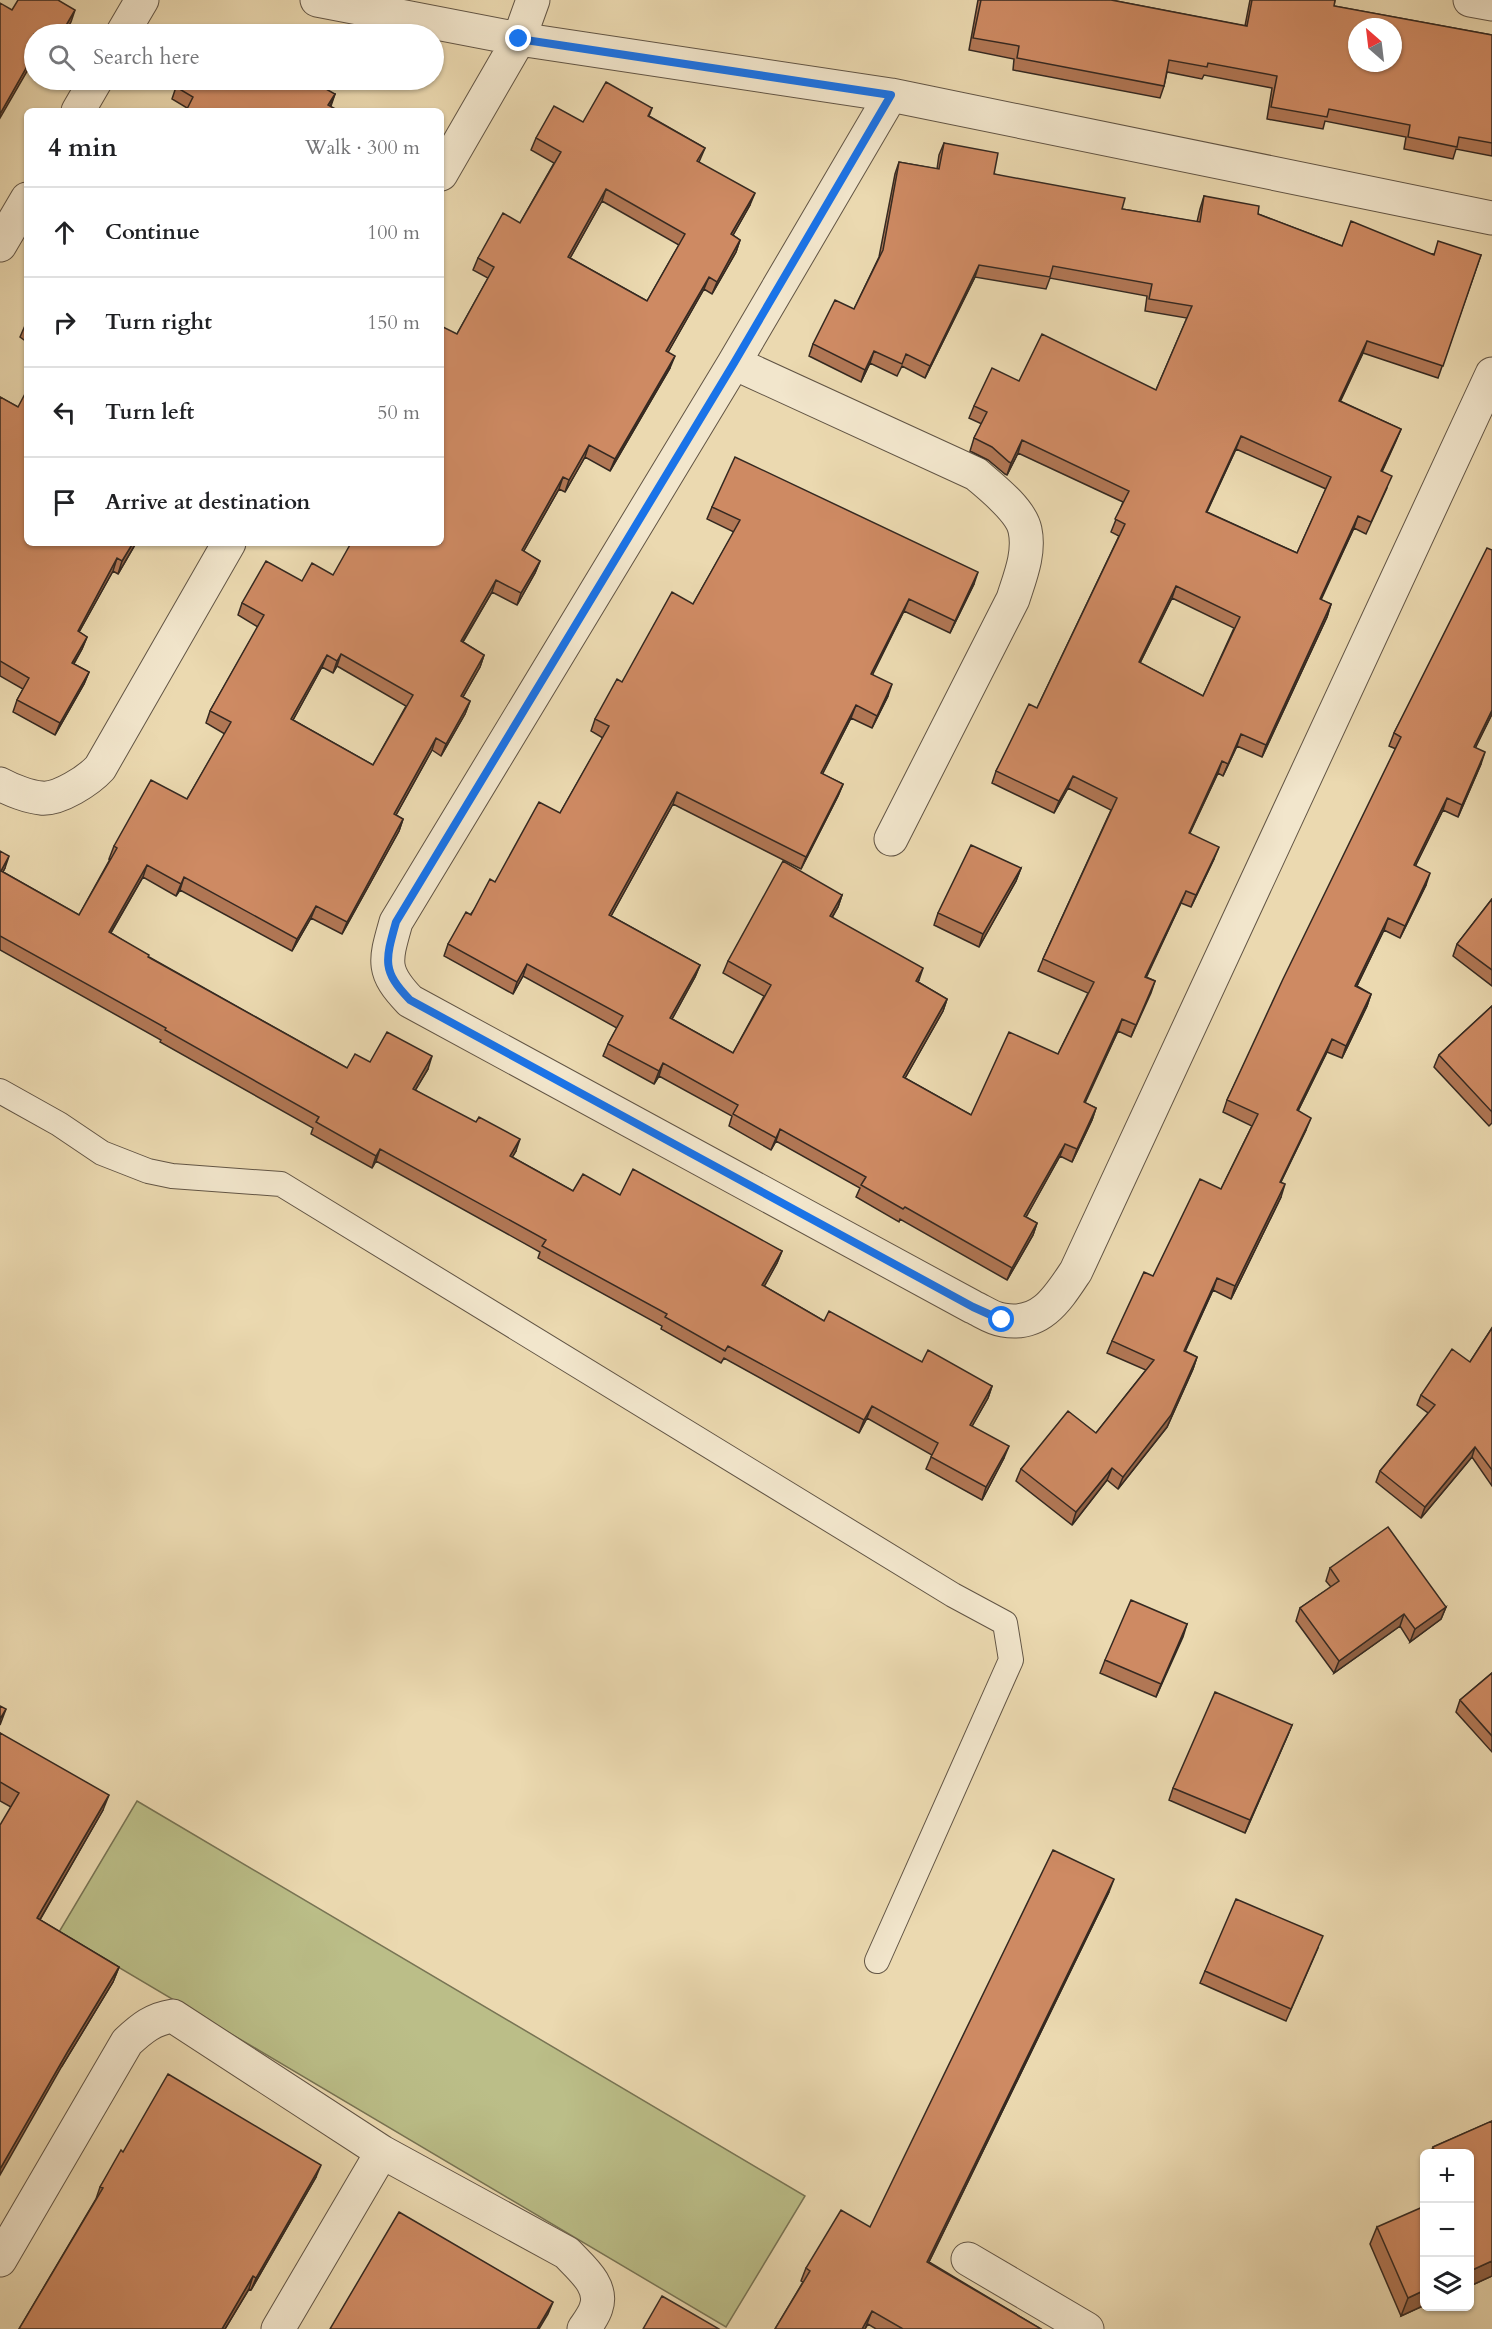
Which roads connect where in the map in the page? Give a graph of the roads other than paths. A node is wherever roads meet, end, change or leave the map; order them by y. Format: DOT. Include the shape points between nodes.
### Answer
graph roads {
  1 [pos="142,0"];
  2 [pos="317,0"];
  3 [pos="533,0"];
  4 [pos="1470,0"];
  5 [pos="1492,4"];
  6 [pos="128,24"];
  7 [pos="441,24"];
  8 [pos="444,25"];
  9 [pos="519,39"];
  10 [pos="90,90"];
  11 [pos="891,95"];
  12 [pos="80,108"];
  13 [pos="444,169"];
  14 [pos="24,203"];
  15 [pos="1492,218"];
  16 [pos="0,245"];
  17 [pos="734,363"];
  18 [pos="1492,374"];
  19 [pos="227,546"];
  20 [pos="0,784"];
  21 [pos="891,839"];
  22 [pos="0,1091"];
  23 [pos="877,1961"];
  24 [pos="382,2152"];
  25 [pos="968,2259"];
  26 [pos="0,2260"];
  27 [pos="278,2329"];
  28 [pos="584,2329"];
  29 [pos="1087,2329"];
  1 -- 6 [label="street"];
  2 -- 7 [label="street"];
  3 -- 9 [label="street"];
  4 -- 5 [label="street"];
  8 -- 9 [label="street"];
  9 -- 11 [label="street"];
  9 -- 13 [label="street"];
  10 -- 12 [label="street"];
  11 -- 15 [label="street"];
  11 -- 17 [label="street"];
  14 -- 16 [label="street"];
  17 -- 18 [label="street" via="396,922 387,969 410,1000 973,1307 1002,1320 1029,1321 1054,1302 1076,1271"];
  17 -- 21 [label="street" via="976,474 1006,499 1025,529 1024,564 1013,598"];
  19 -- 20 [label="street" via="100,768 89,780 43,799"];
  22 -- 23 [label="lane" via="102,1154 148,1171 281,1184 943,1589 1005,1623 1011,1660"];
  24 -- 26 [label="street" via="173,2016 159,2018 127,2042"];
  24 -- 27 [label="street"];
  24 -- 28 [label="street" via="567,2253 598,2291 597,2308"];
  25 -- 29 [label="street"];
}
